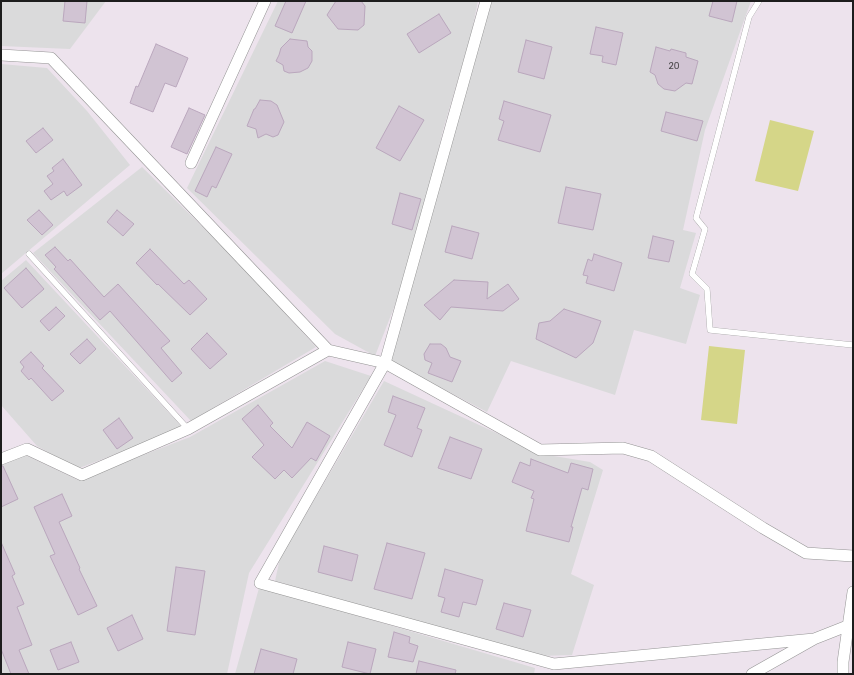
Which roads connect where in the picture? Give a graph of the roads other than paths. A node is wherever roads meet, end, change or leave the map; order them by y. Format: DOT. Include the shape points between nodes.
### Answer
graph roads {
  1 [pos="265,1"];
  2 [pos="486,1"];
  3 [pos="759,1"];
  4 [pos="1,55"];
  5 [pos="191,163"];
  6 [pos="29,254"];
  7 [pos="853,346"];
  8 [pos="328,350"];
  9 [pos="385,363"];
  10 [pos="188,429"];
  11 [pos="1,459"];
  12 [pos="853,556"];
  13 [pos="853,592"];
  14 [pos="847,626"];
  15 [pos="814,639"];
  16 [pos="752,674"];
  17 [pos="843,674"];
  1 -- 5 [label="street"];
  2 -- 9 [label="street"];
  3 -- 7 [label="lane" via="749,18 696,218 706,229 692,274 707,289 710,330"];
  4 -- 8 [label="street" via="50,58"];
  6 -- 10 [label="lane"];
  8 -- 9 [label="street"];
  8 -- 10 [label="street"];
  9 -- 12 [label="street" via="540,450 623,448 651,456 806,553"];
  9 -- 15 [label="street" via="260,583 554,664"];
  10 -- 11 [label="street" via="82,475 27,449"];
  13 -- 14 [label="street"];
  14 -- 15 [label="street"];
  14 -- 17 [label="street"];
  15 -- 16 [label="street"];
}
